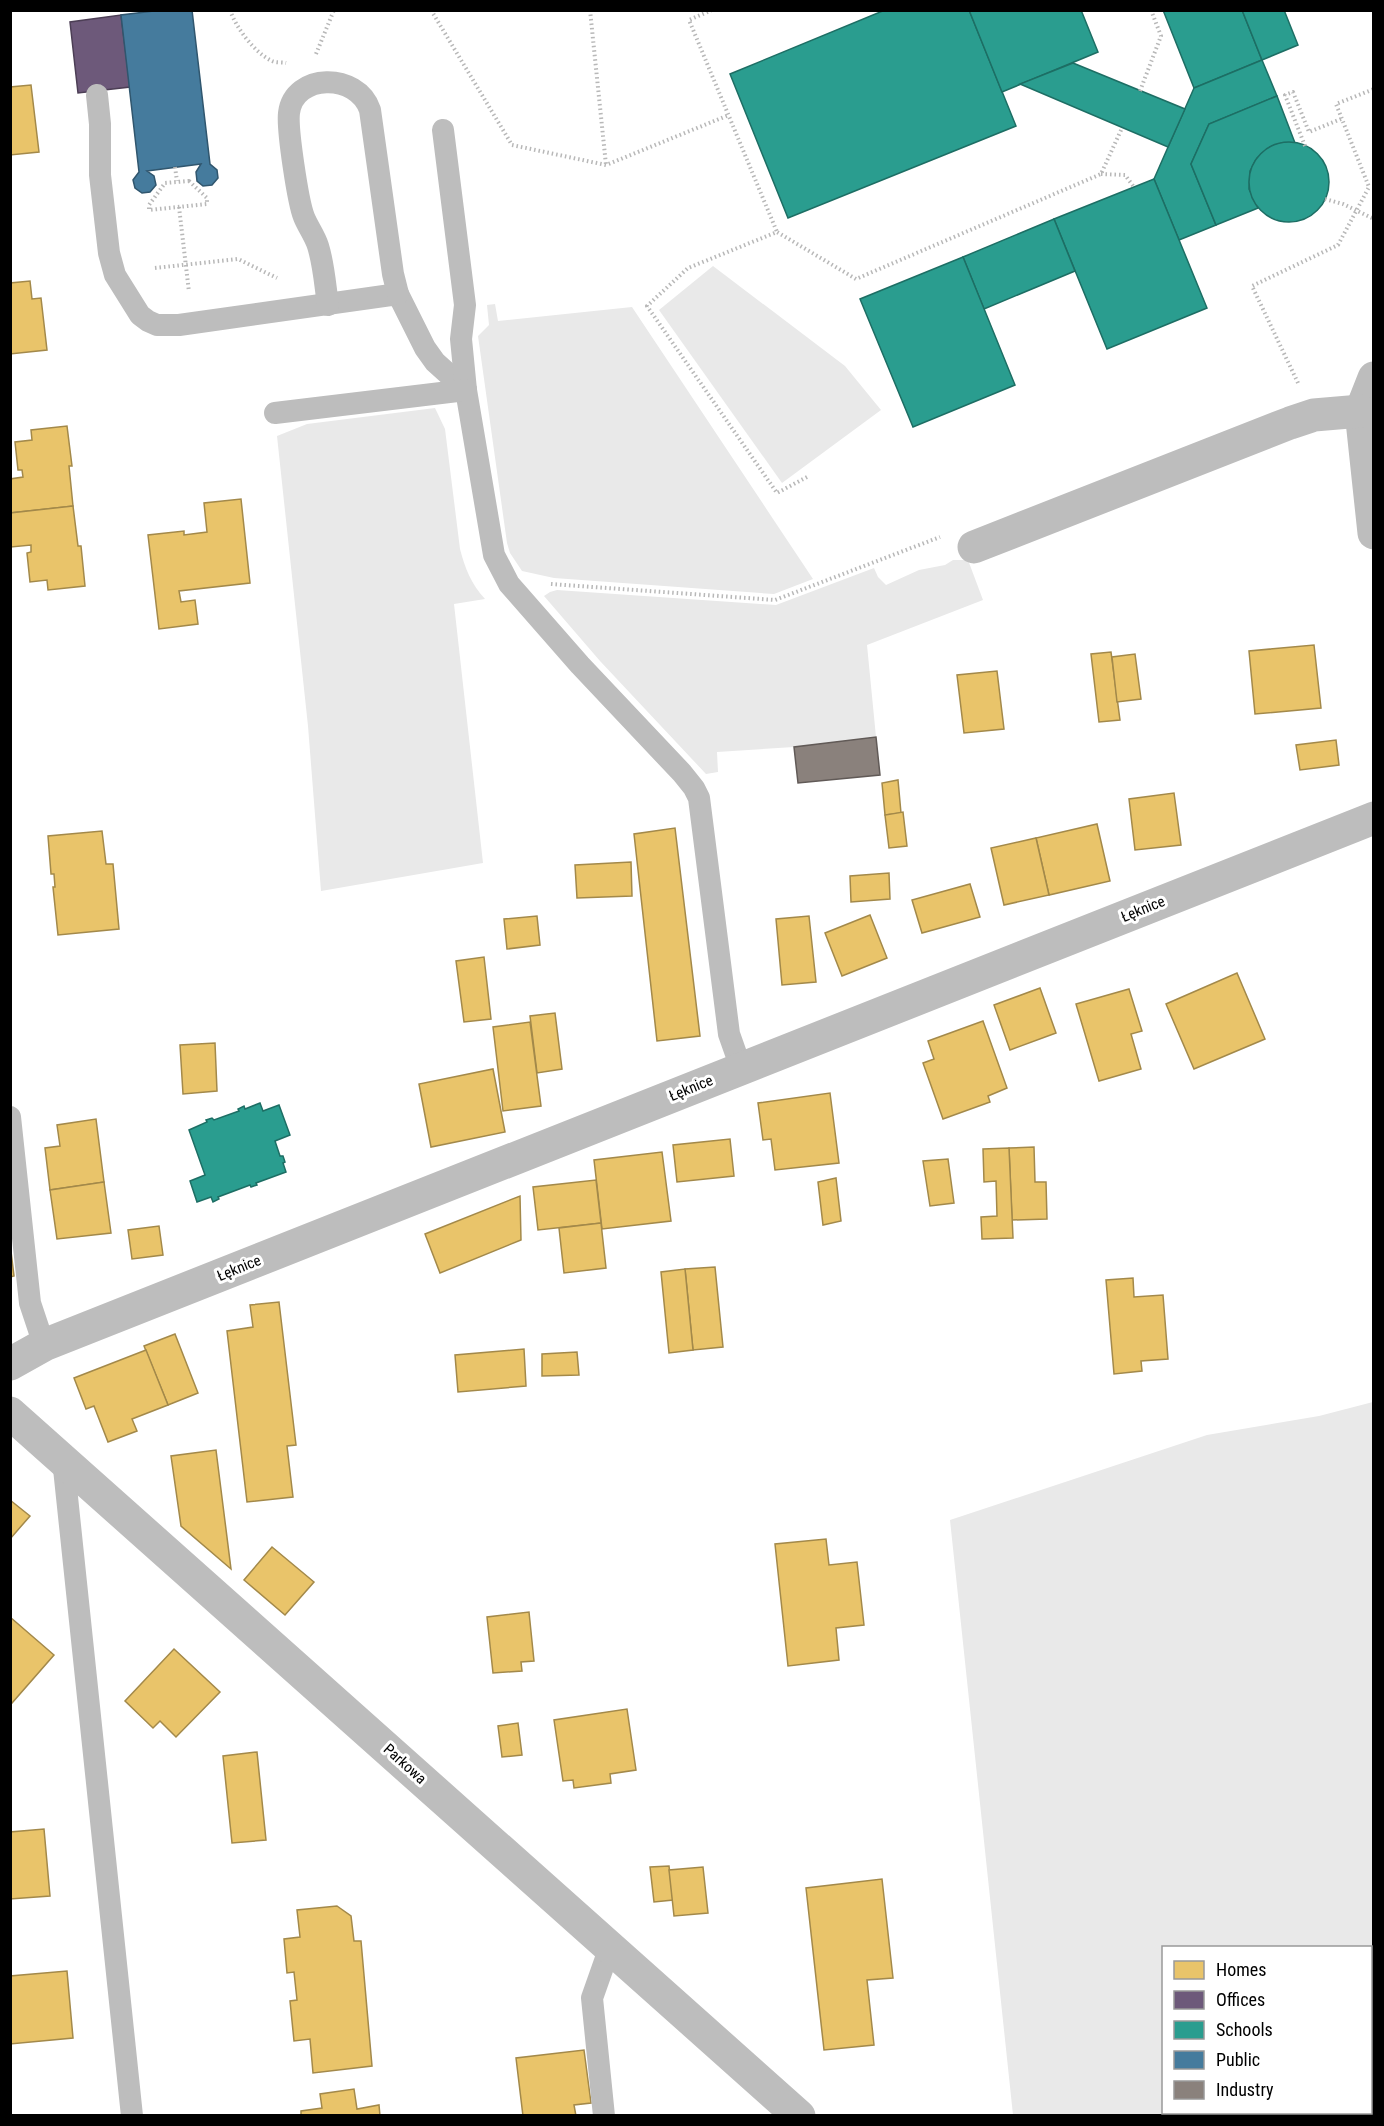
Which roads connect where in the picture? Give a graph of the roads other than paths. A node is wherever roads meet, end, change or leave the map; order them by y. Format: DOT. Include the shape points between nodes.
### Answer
graph roads {
  1 [pos="97,95"];
  2 [pos="443,129"];
  3 [pos="398,294"];
  4 [pos="328,305"];
  5 [pos="1374,378"];
  6 [pos="466,390"];
  7 [pos="1361,411"];
  8 [pos="274,413"];
  9 [pos="1374,533"];
  10 [pos="974,547"];
  11 [pos="1374,818"];
  12 [pos="741,1068"];
  13 [pos="10,1118"];
  14 [pos="44,1345"];
  15 [pos="10,1364"];
  16 [pos="10,1413"];
  17 [pos="63,1459"];
  18 [pos="610,1947"];
  19 [pos="796,2114"];
  20 [pos="132,2115"];
  21 [pos="603,2115"];
  1 -- 4 [label="lane" via="100,175 109,253 116,274 140,315 167,326"];
  2 -- 6 [label="lane" via="465,305 461,339"];
  3 -- 4 [label="lane"];
  3 -- 4 [label="lane" via="370,110 353,87 339,82 323,83 298,95 292,102 288,121 301,209 318,244"];
  3 -- 6 [label="lane" via="425,348"];
  5 -- 7 [label="street"];
  6 -- 8 [label="lane"];
  6 -- 12 [label="lane" via="489,532 494,555 508,584 682,773 699,798 729,1034"];
  7 -- 9 [label="street"];
  7 -- 10 [label="street" via="1314,415"];
  11 -- 12 [label="street, Łęknice"];
  12 -- 14 [label="street, Łęknice"];
  13 -- 14 [label="lane" via="30,1303"];
  14 -- 15 [label="street, Łęknice"];
  16 -- 17 [label="street, Parkowa"];
  17 -- 18 [label="street, Parkowa"];
  17 -- 20 [label="lane"];
  18 -- 19 [label="street, Parkowa"];
  18 -- 21 [label="lane" via="592,1998"];
}
